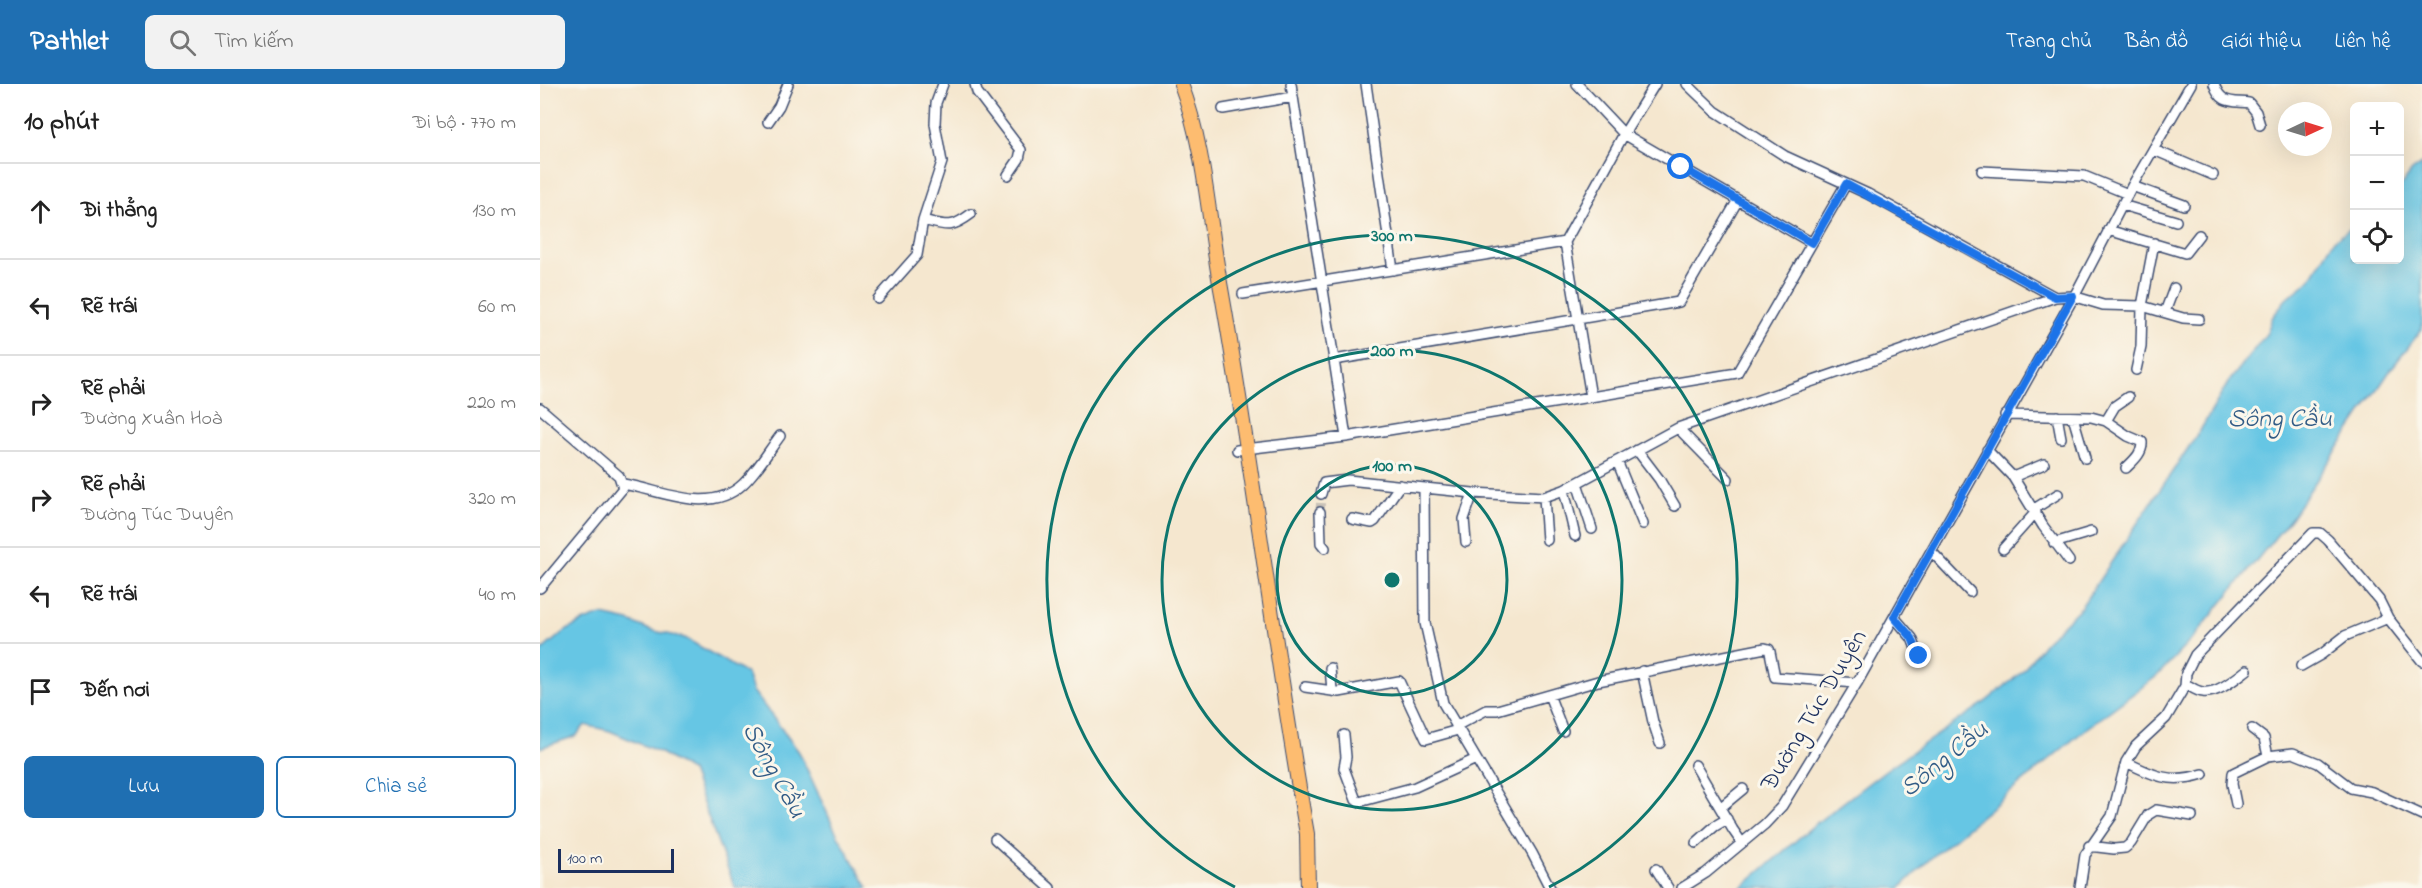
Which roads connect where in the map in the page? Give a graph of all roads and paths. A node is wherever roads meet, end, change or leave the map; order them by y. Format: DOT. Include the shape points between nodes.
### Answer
graph roads {
  1 [pos="788,84"];
  2 [pos="942,84"];
  3 [pos="975,84"];
  4 [pos="1173,84"];
  5 [pos="1180,84"];
  6 [pos="1291,84"];
  7 [pos="1366,84"];
  8 [pos="1577,84"];
  9 [pos="1655,84"];
  10 [pos="1687,84"];
  11 [pos="2191,84"];
  12 [pos="2214,84"];
  13 [pos="1293,97"];
  14 [pos="1223,109"];
  15 [pos="768,122"];
  16 [pos="2260,125"];
  17 [pos="1624,134"];
  18 [pos="2154,150"];
  19 [pos="1982,171"];
  20 [pos="1008,175"];
  21 [pos="2213,175"];
  22 [pos="1846,184"];
  23 [pos="2130,190"];
  24 [pos="1738,200"];
  25 [pos="2122,204"];
  26 [pos="2184,205"];
  27 [pos="971,214"];
  28 [pos="924,220"];
  29 [pos="2176,221"];
  30 [pos="2108,230"];
  31 [pos="2199,235"];
  32 [pos="1565,242"];
  33 [pos="1812,243"];
  34 [pos="2154,243"];
  35 [pos="1393,270"];
  36 [pos="1322,281"];
  37 [pos="2174,288"];
  38 [pos="1244,294"];
  39 [pos="2073,296"];
  40 [pos="2055,297"];
  41 [pos="878,299"];
  42 [pos="2142,306"];
  43 [pos="2165,312"];
  44 [pos="1579,319"];
  45 [pos="2199,319"];
  46 [pos="1334,360"];
  47 [pos="2136,370"];
  48 [pos="1591,397"];
  49 [pos="2128,397"];
  50 [pos="540,408"];
  51 [pos="2005,415"];
  52 [pos="2056,416"];
  53 [pos="2073,417"];
  54 [pos="2106,421"];
  55 [pos="1678,428"];
  56 [pos="780,436"];
  57 [pos="1346,437"];
  58 [pos="2061,438"];
  59 [pos="1242,449"];
  60 [pos="1637,450"];
  61 [pos="1986,450"];
  62 [pos="2085,458"];
  63 [pos="1617,461"];
  64 [pos="2044,464"];
  65 [pos="2126,468"];
  66 [pos="2013,477"];
  67 [pos="1728,479"];
  68 [pos="1577,483"];
  69 [pos="623,484"];
  70 [pos="1400,485"];
  71 [pos="1424,488"];
  72 [pos="1564,490"];
  73 [pos="1321,494"];
  74 [pos="1473,494"];
  75 [pos="2058,494"];
  76 [pos="1544,497"];
  77 [pos="1675,506"];
  78 [pos="2035,510"];
  79 [pos="1320,512"];
  80 [pos="1352,519"];
  81 [pos="1643,524"];
  82 [pos="1592,529"];
  83 [pos="2091,532"];
  84 [pos="1575,536"];
  85 [pos="1547,540"];
  86 [pos="1467,542"];
  87 [pos="2054,543"];
  88 [pos="1325,548"];
  89 [pos="2003,549"];
  90 [pos="1932,551"];
  91 [pos="2069,561"];
  92 [pos="540,588"];
  93 [pos="1970,592"];
  94 [pos="1894,617"];
  95 [pos="2388,618"];
  96 [pos="1919,656"];
  97 [pos="2422,661"];
  98 [pos="2301,666"];
  99 [pos="1330,668"];
  100 [pos="2247,670"];
  101 [pos="1642,671"];
  102 [pos="1857,683"];
  103 [pos="2186,684"];
  104 [pos="1305,687"];
  105 [pos="1332,690"];
  106 [pos="1549,695"];
  107 [pos="1457,728"];
  108 [pos="2252,729"];
  109 [pos="1563,730"];
  110 [pos="1344,735"];
  111 [pos="1660,743"];
  112 [pos="2268,756"];
  113 [pos="1476,759"];
  114 [pos="2126,762"];
  115 [pos="1695,765"];
  116 [pos="2203,774"];
  117 [pos="1743,789"];
  118 [pos="2236,804"];
  119 [pos="1720,808"];
  120 [pos="2422,815"];
  121 [pos="2192,816"];
  122 [pos="1727,819"];
  123 [pos="995,839"];
  124 [pos="1696,843"];
  125 [pos="1742,843"];
  126 [pos="2089,846"];
  127 [pos="1656,868"];
  128 [pos="1050,888"];
  129 [pos="1300,888"];
  130 [pos="1308,888"];
  131 [pos="1550,888"];
  132 [pos="1668,888"];
  133 [pos="1682,888"];
  134 [pos="2080,888"];
  1 -- 15 [label="street"];
  2 -- 28 [label="street" via="935,123 942,162"];
  3 -- 20 [label="street" via="1021,150"];
  4 -- 59 [label="highway" via="1194,161"];
  5 -- 59 [label="highway" via="1201,159 1235,364"];
  6 -- 13 [label="street"];
  7 -- 35 [label="street"];
  8 -- 17 [label="street"];
  9 -- 17 [label="street"];
  10 -- 22 [label="street" via="1715,111 1756,138"];
  11 -- 18 [label="street, Đường Túc Duyên"];
  12 -- 16 [label="street" via="2225,101 2249,103"];
  13 -- 14 [label="street"];
  13 -- 36 [label="street"];
  17 -- 24 [label="street"];
  17 -- 32 [label="street"];
  18 -- 21 [label="street"];
  18 -- 23 [label="street, Đường Túc Duyên"];
  19 -- 23 [label="street" via="2084,176"];
  22 -- 33 [label="street"];
  22 -- 40 [label="street"];
  23 -- 25 [label="street, Đường Túc Duyên"];
  23 -- 26 [label="street"];
  24 -- 33 [label="street"];
  24 -- 44 [label="street" via="1679,302"];
  25 -- 29 [label="street"];
  25 -- 30 [label="street, Đường Túc Duyên"];
  27 -- 28 [label="street" via="950,226"];
  28 -- 41 [label="street" via="917,255"];
  30 -- 34 [label="street"];
  30 -- 39 [label="street, Đường Túc Duyên"];
  31 -- 34 [label="street" via="2185,253"];
  32 -- 35 [label="street"];
  32 -- 44 [label="street"];
  33 -- 48 [label="street" via="1737,373"];
  34 -- 42 [label="street"];
  35 -- 36 [label="street"];
  36 -- 38 [label="street"];
  36 -- 46 [label="street"];
  37 -- 43 [label="street"];
  39 -- 40 [label="street"];
  39 -- 42 [label="street" via="2103,304"];
  39 -- 51 [label="street, Đường Túc Duyên"];
  40 -- 55 [label="street"];
  42 -- 43 [label="street"];
  42 -- 47 [label="street"];
  43 -- 45 [label="street"];
  44 -- 46 [label="street"];
  44 -- 48 [label="street"];
  46 -- 57 [label="street"];
  48 -- 57 [label="street"];
  49 -- 54 [label="street" via="2115,406"];
  50 -- 69 [label="street" via="606,464"];
  51 -- 52 [label="street"];
  51 -- 61 [label="street, Đường Túc Duyên"];
  52 -- 53 [label="street"];
  52 -- 58 [label="street"];
  53 -- 54 [label="street"];
  53 -- 62 [label="street"];
  54 -- 65 [label="street" via="2142,442 2143,447"];
  55 -- 60 [label="street"];
  55 -- 67 [label="street"];
  56 -- 69 [label="street" via="745,482 726,496 688,499"];
  57 -- 59 [label="street"];
  59 -- 129 [label="highway" via="1299,836"];
  59 -- 130 [label="highway" via="1307,834"];
  60 -- 63 [label="street"];
  60 -- 77 [label="street"];
  61 -- 66 [label="street"];
  61 -- 90 [label="street, Đường Túc Duyên"];
  63 -- 68 [label="street"];
  63 -- 81 [label="street"];
  64 -- 66 [label="street"];
  66 -- 78 [label="street"];
  68 -- 72 [label="street"];
  68 -- 82 [label="street"];
  69 -- 92 [label="street" via="621,492"];
  70 -- 71 [label="street"];
  70 -- 73 [label="street" via="1344,480 1324,483"];
  70 -- 80 [label="street" via="1375,521"];
  71 -- 74 [label="street"];
  71 -- 107 [label="street" via="1426,629 1443,703"];
  72 -- 76 [label="street"];
  72 -- 84 [label="street"];
  74 -- 76 [label="street"];
  74 -- 86 [label="street" via="1464,519"];
  75 -- 78 [label="street"];
  76 -- 85 [label="street"];
  78 -- 87 [label="street"];
  78 -- 89 [label="street"];
  79 -- 88 [label="street" via="1321,543"];
  83 -- 87 [label="street"];
  87 -- 91 [label="street"];
  90 -- 93 [label="street"];
  90 -- 94 [label="street, Đường Túc Duyên"];
  94 -- 96 [label="street" via="1912,638"];
  94 -- 102 [label="street, Đường Túc Duyên"];
  95 -- 97 [label="street"];
  95 -- 98 [label="street" via="2353,632"];
  95 -- 103 [label="street" via="2379,600 2317,531 2198,651 2186,673"];
  99 -- 105 [label="street"];
  100 -- 103 [label="street" via="2207,692"];
  101 -- 102 [label="street" via="1769,648 1775,677"];
  101 -- 106 [label="street"];
  101 -- 111 [label="street"];
  102 -- 125 [label="street, Đường Túc Duyên" via="1782,806"];
  103 -- 114 [label="street" via="2163,722 2136,746"];
  104 -- 105 [label="street"];
  105 -- 107 [label="street" via="1399,681 1426,739"];
  106 -- 107 [label="street" via="1486,710"];
  106 -- 109 [label="street"];
  107 -- 113 [label="street"];
  108 -- 112 [label="street" via="2264,738"];
  110 -- 113 [label="street" via="1344,768 1359,802 1415,787"];
  112 -- 118 [label="street" via="2233,773"];
  112 -- 120 [label="street" via="2293,753 2318,763 2351,788 2372,792"];
  113 -- 131 [label="street"];
  114 -- 116 [label="street" via="2168,779"];
  114 -- 126 [label="street" via="2112,816"];
  115 -- 119 [label="street"];
  117 -- 119 [label="street"];
  119 -- 122 [label="street"];
  121 -- 126 [label="street" via="2156,810 2148,815 2125,848"];
  122 -- 124 [label="street"];
  122 -- 125 [label="street"];
  123 -- 128 [label="street"];
  125 -- 133 [label="street, Đường Túc Duyên"];
  126 -- 134 [label="street"];
  127 -- 132 [label="street"];
}
